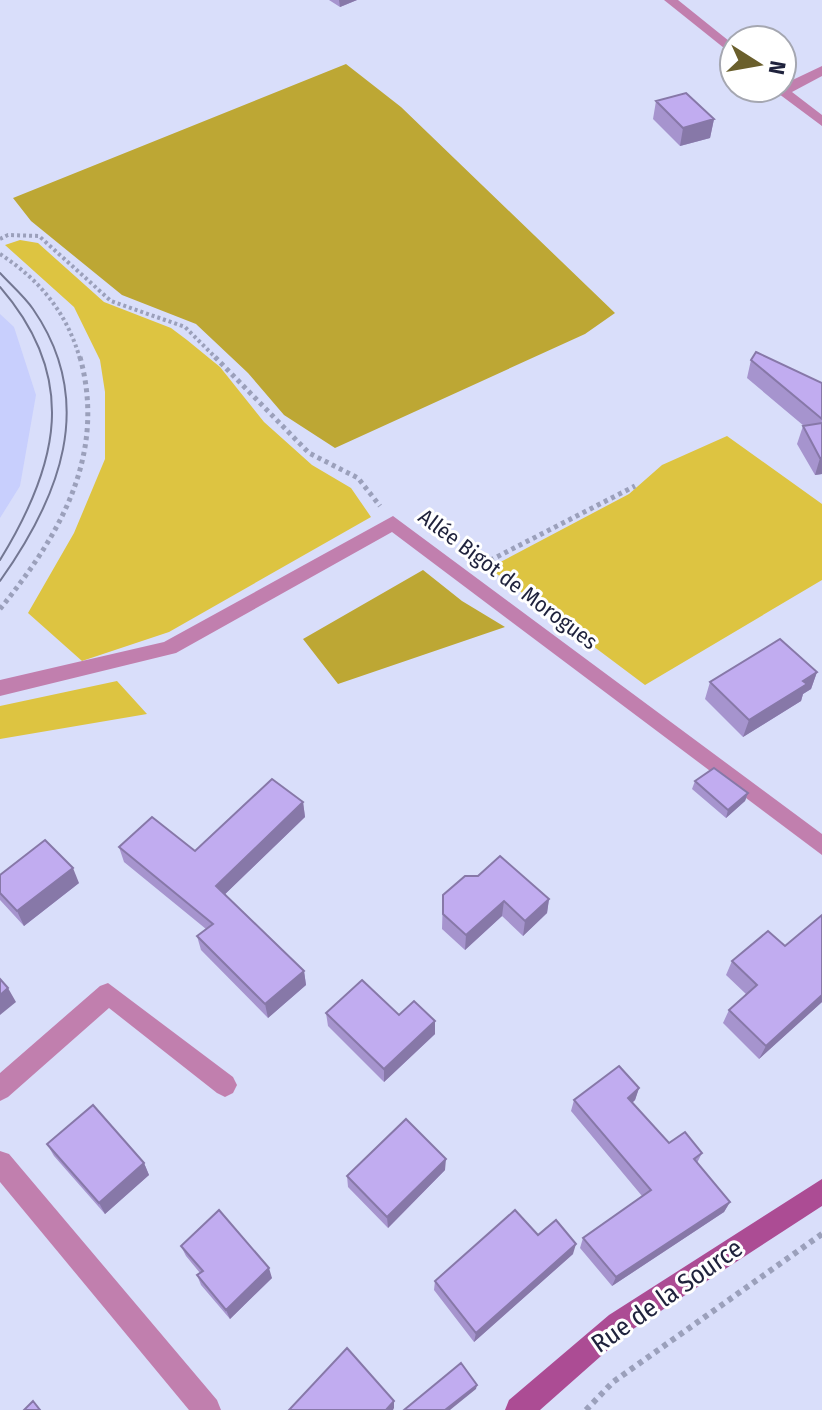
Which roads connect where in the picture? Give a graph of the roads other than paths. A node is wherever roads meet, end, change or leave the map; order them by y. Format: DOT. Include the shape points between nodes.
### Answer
graph roads {
  1 [pos="670,0"];
  2 [pos="718,39"];
  3 [pos="822,70"];
  4 [pos="798,82"];
  5 [pos="798,103"];
  6 [pos="822,122"];
  7 [pos="0,688"];
  8 [pos="822,846"];
  9 [pos="225,1085"];
  10 [pos="0,1089"];
  11 [pos="0,1163"];
  12 [pos="822,1191"];
  13 [pos="207,1410"];
  14 [pos="519,1410"];
  1 -- 2 [label="street"];
  3 -- 4 [label="street"];
  5 -- 6 [label="street"];
  7 -- 8 [label="street, Allée Bigot de Morogues" via="169,648 393,523"];
  9 -- 10 [label="street" via="108,994"];
  11 -- 13 [label="street"];
  12 -- 14 [label="main road, Rue de la Source" via="618,1324"];
}
